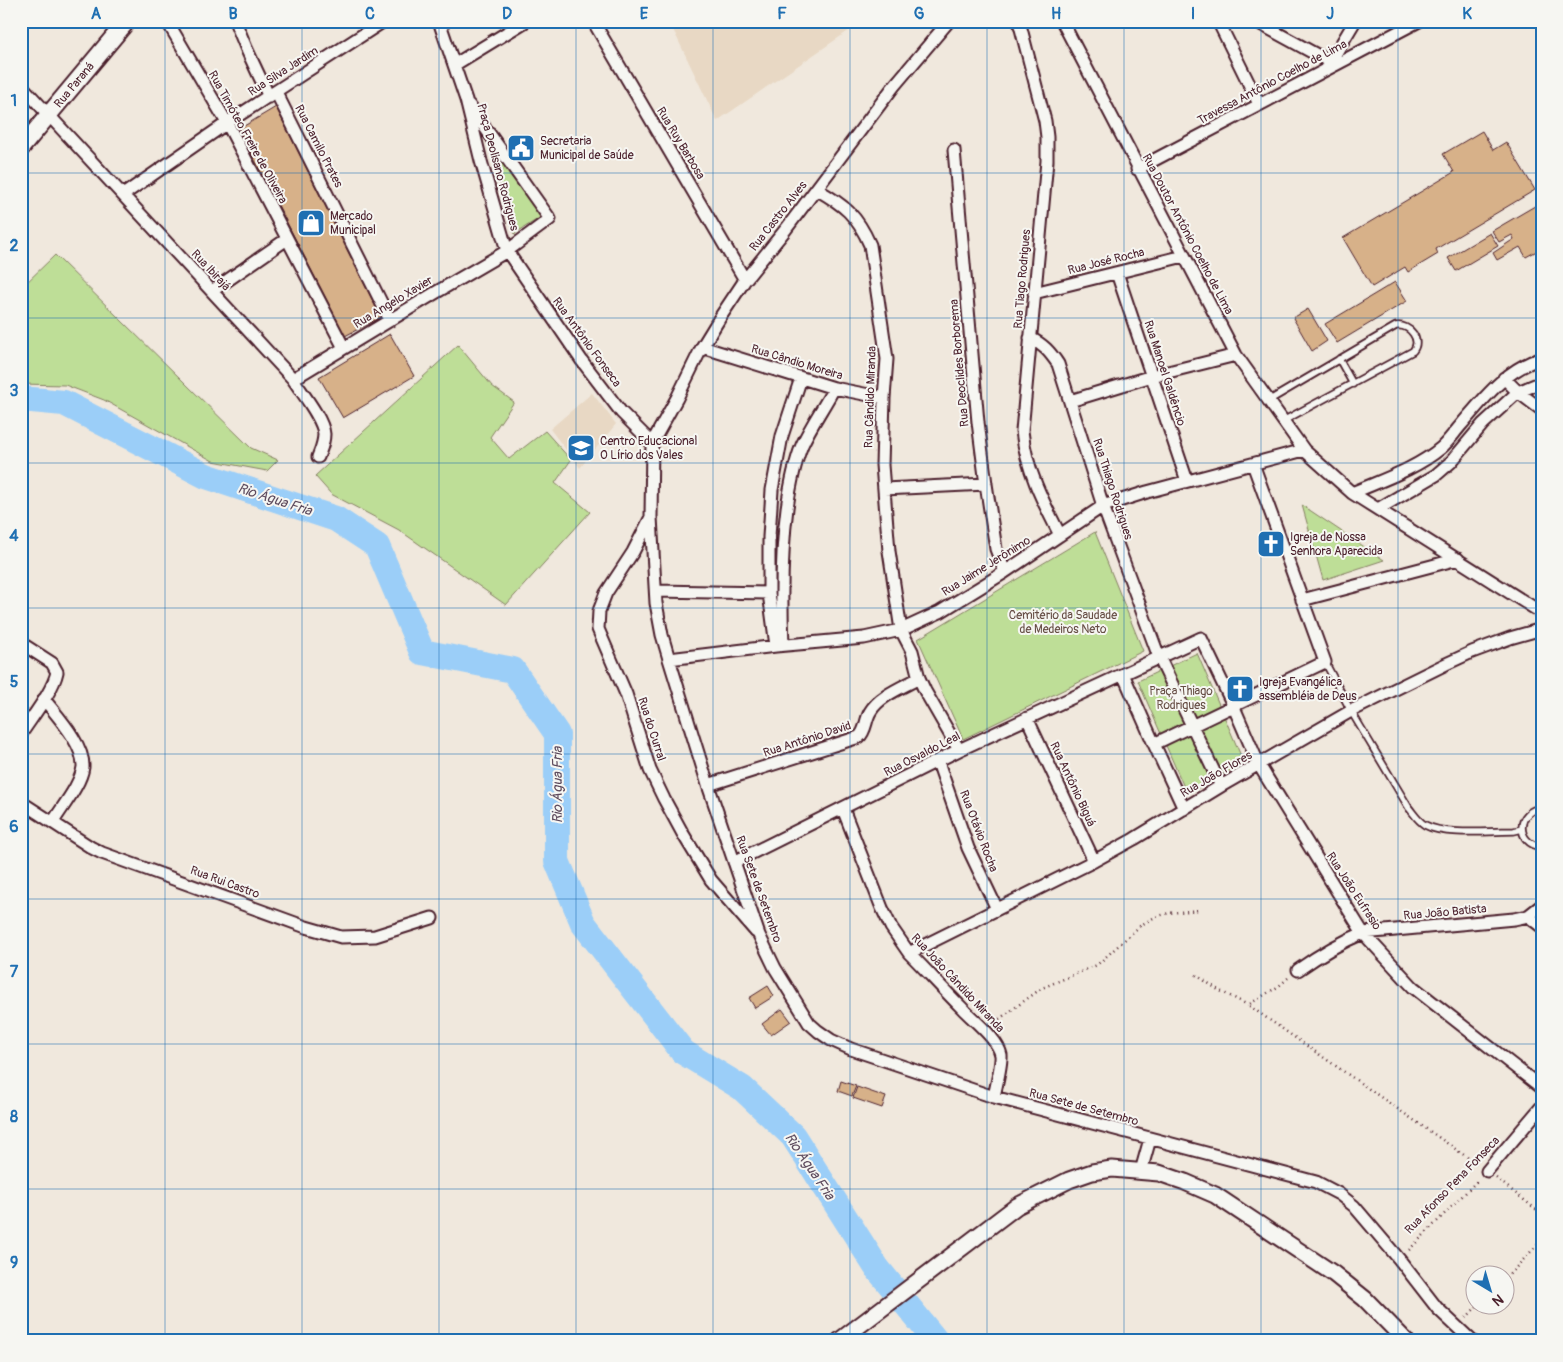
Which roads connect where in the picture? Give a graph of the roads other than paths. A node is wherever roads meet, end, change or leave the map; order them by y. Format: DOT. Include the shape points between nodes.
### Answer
graph roads {
  1 [pos="127,21"];
  2 [pos="167,21"];
  3 [pos="235,21"];
  4 [pos="384,21"];
  5 [pos="439,21"];
  6 [pos="526,21"];
  7 [pos="592,21"];
  8 [pos="949,21"];
  9 [pos="1019,21"];
  10 [pos="1062,21"];
  11 [pos="1218,21"];
  12 [pos="1255,21"];
  13 [pos="1355,21"];
  14 [pos="1419,21"];
  15 [pos="454,65"];
  16 [pos="1328,65"];
  17 [pos="21,85"];
  18 [pos="273,95"];
  19 [pos="466,100"];
  20 [pos="1259,104"];
  21 [pos="49,115"];
  22 [pos="227,124"];
  23 [pos="21,148"];
  24 [pos="954,150"];
  25 [pos="1137,168"];
  26 [pos="816,190"];
  27 [pos="123,195"];
  28 [pos="287,238"];
  29 [pos="507,251"];
  30 [pos="1184,256"];
  31 [pos="1117,273"];
  32 [pos="745,280"];
  33 [pos="212,291"];
  34 [pos="1034,293"];
  35 [pos="390,320"];
  36 [pos="1030,338"];
  37 [pos="702,347"];
  38 [pos="344,348"];
  39 [pos="1236,356"];
  40 [pos="1542,358"];
  41 [pos="1339,359"];
  42 [pos="1152,376"];
  43 [pos="802,378"];
  44 [pos="1504,378"];
  45 [pos="293,379"];
  46 [pos="1542,382"];
  47 [pos="1353,384"];
  48 [pos="834,388"];
  49 [pos="1518,392"];
  50 [pos="884,398"];
  51 [pos="1070,400"];
  52 [pos="1268,401"];
  53 [pos="1542,410"];
  54 [pos="1283,421"];
  55 [pos="652,443"];
  56 [pos="1304,450"];
  57 [pos="318,457"];
  58 [pos="1252,464"];
  59 [pos="1186,481"];
  60 [pos="986,484"];
  61 [pos="884,489"];
  62 [pos="1352,493"];
  63 [pos="1103,506"];
  64 [pos="1378,509"];
  65 [pos="651,517"];
  66 [pos="1060,535"];
  67 [pos="1458,559"];
  68 [pos="1005,572"];
  69 [pos="656,591"];
  70 [pos="769,593"];
  71 [pos="1302,600"];
  72 [pos="1542,613"];
  73 [pos="901,630"];
  74 [pos="1542,630"];
  75 [pos="21,642"];
  76 [pos="779,646"];
  77 [pos="1159,657"];
  78 [pos="668,659"];
  79 [pos="1325,662"];
  80 [pos="1123,674"];
  81 [pos="919,678"];
  82 [pos="44,699"];
  83 [pos="1233,705"];
  84 [pos="1351,711"];
  85 [pos="1027,718"];
  86 [pos="1191,726"];
  87 [pos="21,734"];
  88 [pos="1154,744"];
  89 [pos="959,750"];
  90 [pos="938,762"];
  91 [pos="1259,765"];
  92 [pos="708,785"];
  93 [pos="1220,786"];
  94 [pos="21,802"];
  95 [pos="843,808"];
  96 [pos="1542,808"];
  97 [pos="1184,809"];
  98 [pos="53,822"];
  99 [pos="1522,829"];
  100 [pos="1542,847"];
  101 [pos="1094,861"];
  102 [pos="734,862"];
  103 [pos="1542,906"];
  104 [pos="997,910"];
  105 [pos="1528,916"];
  106 [pos="432,918"];
  107 [pos="1542,927"];
  108 [pos="1363,933"];
  109 [pos="759,935"];
  110 [pos="909,953"];
  111 [pos="1298,970"];
  112 [pos="1542,1088"];
  113 [pos="994,1097"];
  114 [pos="1542,1106"];
  115 [pos="1150,1139"];
  116 [pos="1142,1171"];
  117 [pos="1487,1171"];
  118 [pos="845,1336"];
  119 [pos="1406,1341"];
  120 [pos="1472,1341"];
  1 -- 21 [label="main road, Rua Paraná"];
  2 -- 22 [label="street, Rua Timóteo Freire de Oliveira"];
  3 -- 18 [label="street, Rua Camilo Prates" via="247,50"];
  4 -- 18 [label="street, Rua Silva Jardim"];
  5 -- 15 [label="street, Praça Deolisano Rodrigues"];
  6 -- 15 [label="street"];
  7 -- 32 [label="street, Rua Ruy Barbosa"];
  8 -- 26 [label="street, Rua Castro Alves" via="857,133"];
  9 -- 34 [label="street, Rua Tiago Rodrigues" via="1047,137"];
  10 -- 25 [label="street, Rua Doutor Antônio Coelho de Lima"];
  11 -- 20 [label="street"];
  12 -- 16 [label="street"];
  13 -- 16 [label="street"];
  14 -- 16 [label="street, Travessa Antônio Coelho de Lima"];
  15 -- 19 [label="street, Praça Deolisano Rodrigues"];
  16 -- 20 [label="street, Travessa Antônio Coelho de Lima"];
  17 -- 21 [label="street, Rua Ibirajá"];
  18 -- 22 [label="street, Rua Silva Jardim"];
  18 -- 35 [label="street, Rua Camilo Prates"];
  19 -- 29 [label="street, Praça Deolisano Rodrigues"];
  19 -- 29 [label="street, Praça Deolisano Rodrigues" via="550,219"];
  20 -- 25 [label="street, Travessa Antônio Coelho de Lima"];
  21 -- 23 [label="main road, Rua Paraná"];
  21 -- 27 [label="street, Rua Ibirajá"];
  22 -- 27 [label="street, Rua Silva Jardim"];
  22 -- 28 [label="street, Rua Timóteo Freire de Oliveira"];
  24 -- 60 [label="street, Rua Deoclides Borborema"];
  25 -- 30 [label="street, Rua Doutor Antônio Coelho de Lima"];
  26 -- 32 [label="street, Rua Castro Alves"];
  26 -- 50 [label="street, Rua Cândido Miranda" via="852,214 870,245 888,359"];
  27 -- 33 [label="street, Rua Ibirajá"];
  28 -- 33 [label="street"];
  28 -- 38 [label="street, Rua Timóteo Freire de Oliveira"];
  29 -- 35 [label="street, Rua Angelo Xavier"];
  29 -- 55 [label="street, Rua Antônio Fonseca" via="582,361 621,412"];
  30 -- 31 [label="street, Rua José Rocha"];
  30 -- 39 [label="street, Rua Doutor Antônio Coelho de Lima"];
  31 -- 34 [label="street, Rua José Rocha"];
  31 -- 42 [label="street, Rua Manoel Galdêncio"];
  32 -- 37 [label="street, Rua Castro Alves"];
  33 -- 45 [label="street, Rua Ibirajá"];
  34 -- 36 [label="street, Rua Tiago Rodrigues"];
  35 -- 38 [label="street, Rua Angelo Xavier"];
  36 -- 51 [label="street, Rua Thiago Rodrigues" via="1051,353"];
  36 -- 66 [label="street, Rua Tiago Rodrigues" via="1023,441 1030,470"];
  37 -- 43 [label="street, Rua Cândio Moreira"];
  37 -- 55 [label="street, Rua Castro Alves"];
  38 -- 45 [label="street, Rua Angelo Xavier"];
  39 -- 42 [label="street"];
  39 -- 52 [label="street, Rua Doutor Antônio Coelho de Lima"];
  40 -- 44 [label="street" via="1523,365"];
  41 -- 47 [label="lane"];
  41 -- 47 [label="lane" via="1396,326 1408,327 1417,341 1413,352"];
  41 -- 52 [label="lane"];
  42 -- 51 [label="street"];
  42 -- 59 [label="street, Rua Manoel Galdêncio"];
  43 -- 48 [label="street, Rua Cândio Moreira"];
  43 -- 70 [label="street" via="782,436 775,473 769,537"];
  44 -- 49 [label="street"];
  44 -- 62 [label="street" via="1441,448 1412,466"];
  45 -- 57 [label="street, Rua Ibirajá" via="324,433"];
  46 -- 49 [label="street"];
  47 -- 54 [label="lane"];
  48 -- 50 [label="street, Rua Cândio Moreira"];
  48 -- 76 [label="street" via="802,446 789,495 783,541"];
  49 -- 53 [label="street"];
  49 -- 64 [label="street" via="1436,475"];
  50 -- 61 [label="street, Rua Cândido Miranda"];
  51 -- 63 [label="street, Rua Thiago Rodrigues"];
  52 -- 54 [label="street, Rua Doutor Antônio Coelho de Lima"];
  54 -- 56 [label="street, Rua Doutor Antônio Coelho de Lima"];
  55 -- 65 [label="street, Rua Sete de Setembro"];
  56 -- 58 [label="street, Rua Jaime Jerônimo"];
  56 -- 62 [label="street, Rua Doutor Antônio Coelho de Lima"];
  58 -- 59 [label="street, Rua Jaime Jerônimo"];
  58 -- 71 [label="street"];
  59 -- 63 [label="street, Rua Jaime Jerônimo"];
  60 -- 61 [label="street"];
  60 -- 68 [label="street, Rua Deoclides Borborema" via="996,548"];
  61 -- 73 [label="street, Rua Cândido Miranda"];
  62 -- 64 [label="street, Rua Doutor Antônio Coelho de Lima"];
  63 -- 66 [label="street, Rua Jaime Jerônimo"];
  63 -- 77 [label="street, Rua Thiago Rodrigues"];
  64 -- 67 [label="street, Rua Doutor Antônio Coelho de Lima"];
  65 -- 69 [label="street, Rua Sete de Setembro"];
  65 -- 109 [label="street, Rua do Curral" via="606,593 599,611 598,629 626,694 650,770 669,808 711,880"];
  66 -- 68 [label="street, Rua Jaime Jerônimo"];
  67 -- 71 [label="street"];
  67 -- 72 [label="street"];
  68 -- 73 [label="street, Rua Jaime Jerônimo" via="940,612"];
  69 -- 70 [label="street"];
  69 -- 78 [label="street, Rua Sete de Setembro"];
  70 -- 76 [label="street"];
  71 -- 79 [label="street"];
  73 -- 76 [label="street, Rua Jaime Jerônimo" via="864,638"];
  73 -- 81 [label="street, Rua Cândido Miranda" via="912,651"];
  74 -- 84 [label="street, Rua João Flores" via="1472,652"];
  75 -- 82 [label="street" via="52,662 57,672"];
  76 -- 78 [label="street, Rua Jaime Jerônimo"];
  77 -- 80 [label="street"];
  77 -- 83 [label="street" via="1201,638"];
  77 -- 86 [label="street"];
  78 -- 92 [label="street, Rua Sete de Setembro"];
  79 -- 83 [label="street"];
  79 -- 84 [label="lane"];
  80 -- 85 [label="street, Rua Osvaldo Leal"];
  80 -- 88 [label="street"];
  81 -- 89 [label="street, Rua Cândido Miranda"];
  81 -- 92 [label="street, Rua Antônio David" via="877,703 859,737"];
  82 -- 87 [label="street"];
  82 -- 98 [label="street" via="75,740 83,767 77,784"];
  83 -- 86 [label="street"];
  83 -- 91 [label="street"];
  84 -- 91 [label="street, Rua João Flores"];
  84 -- 99 [label="lane" via="1420,822 1454,831"];
  85 -- 89 [label="street, Rua Osvaldo Leal"];
  85 -- 101 [label="street, Rua Antônio Biguá"];
  86 -- 88 [label="street"];
  86 -- 93 [label="street"];
  88 -- 97 [label="street"];
  89 -- 90 [label="street, Rua Osvaldo Leal"];
  90 -- 95 [label="street, Rua Osvaldo Leal"];
  90 -- 104 [label="street, Rua Otávio Rocha" via="968,848"];
  91 -- 93 [label="street, Rua João Flores"];
  91 -- 108 [label="street, Rua João Eufrasio"];
  92 -- 102 [label="street, Rua Sete de Setembro"];
  93 -- 97 [label="street, Rua João Flores"];
  94 -- 98 [label="street, Rua Rui Castro"];
  95 -- 102 [label="street, Rua Osvaldo Leal"];
  95 -- 110 [label="street, Rua João Cândido Miranda" via="882,908"];
  96 -- 99 [label="lane" via="1525,816"];
  97 -- 101 [label="street, Rua João Flores"];
  98 -- 106 [label="street, Rua Rui Castro" via="102,853 341,937 375,936"];
  99 -- 100 [label="lane" via="1531,844"];
  101 -- 104 [label="street, Rua João Flores"];
  102 -- 109 [label="street, Rua Sete de Setembro"];
  103 -- 105 [label="street, Rua João Batista"];
  104 -- 110 [label="street, Rua João Flores"];
  105 -- 107 [label="street"];
  105 -- 108 [label="street, Rua João Batista"];
  108 -- 111 [label="street, Rua João Batista" via="1343,941"];
  108 -- 112 [label="street, Rua João Eufrasio" via="1413,987"];
  109 -- 113 [label="street, Rua Sete de Setembro" via="809,1023 831,1040"];
  110 -- 113 [label="street, Rua João Cândido Miranda" via="996,1045 1001,1055"];
  113 -- 115 [label="street, Rua Sete de Setembro"];
  114 -- 117 [label="street, Rua Afonso Pena Fonseca"];
  115 -- 116 [label="street"];
  115 -- 120 [label="street, Rua Sete de Setembro" via="1316,1182 1339,1194 1369,1222 1437,1308"];
  116 -- 118 [label="street" via="1112,1169 1092,1172 1017,1206"];
  116 -- 119 [label="street" via="1158,1173 1215,1195 1334,1274 1365,1299"];
}
